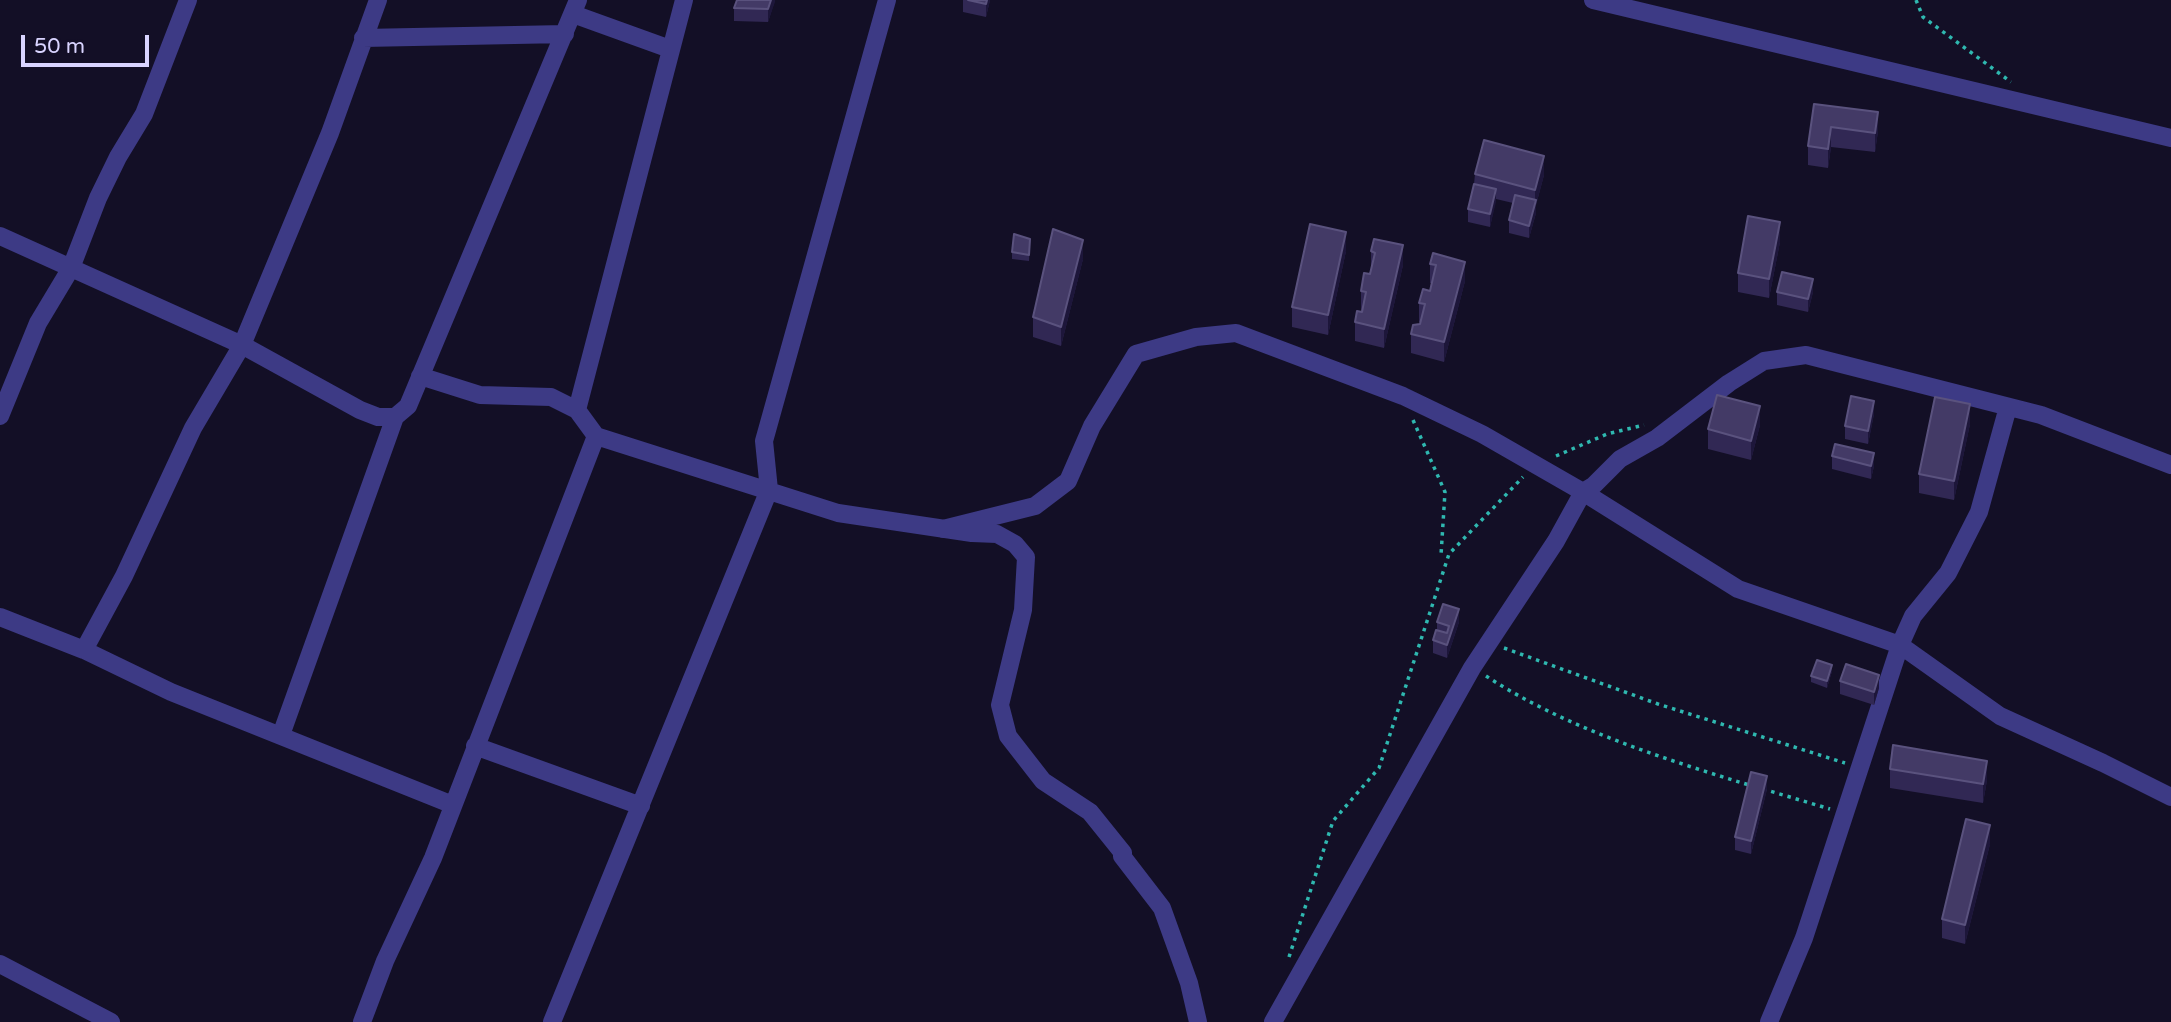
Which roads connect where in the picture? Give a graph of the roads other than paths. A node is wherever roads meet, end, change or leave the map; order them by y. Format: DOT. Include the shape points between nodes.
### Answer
graph roads {
  1 [pos="188,0"];
  2 [pos="379,0"];
  3 [pos="684,0"];
  4 [pos="887,0"];
  5 [pos="1593,0"];
  6 [pos="575,7"];
  7 [pos="565,34"];
  8 [pos="363,38"];
  9 [pos="670,49"];
  10 [pos="2171,138"];
  11 [pos="0,236"];
  12 [pos="71,268"];
  13 [pos="242,345"];
  14 [pos="420,376"];
  15 [pos="2008,407"];
  16 [pos="577,410"];
  17 [pos="0,416"];
  18 [pos="395,417"];
  19 [pos="596,436"];
  20 [pos="2171,465"];
  21 [pos="769,490"];
  22 [pos="1583,492"];
  23 [pos="943,529"];
  24 [pos="0,617"];
  25 [pos="1900,645"];
  26 [pos="84,650"];
  27 [pos="281,735"];
  28 [pos="475,746"];
  29 [pos="2171,797"];
  30 [pos="453,805"];
  31 [pos="641,806"];
  32 [pos="0,964"];
  33 [pos="111,1022"];
  34 [pos="362,1022"];
  35 [pos="552,1022"];
  36 [pos="1198,1022"];
  37 [pos="1273,1022"];
  38 [pos="1769,1022"];
  1 -- 12 [label="street" via="144,114 98,198"];
  2 -- 8 [label="street"];
  3 -- 9 [label="street"];
  4 -- 21 [label="street" via="764,441"];
  5 -- 10 [label="street"];
  6 -- 7 [label="street"];
  6 -- 9 [label="street"];
  7 -- 8 [label="street"];
  7 -- 14 [label="street"];
  8 -- 13 [label="street" via="330,134"];
  9 -- 16 [label="street"];
  11 -- 12 [label="street"];
  12 -- 13 [label="street"];
  12 -- 17 [label="street" via="38,323"];
  13 -- 18 [label="street" via="360,410"];
  13 -- 26 [label="street" via="192,428 124,576"];
  14 -- 16 [label="street" via="480,395 551,397"];
  14 -- 18 [label="street" via="408,406"];
  15 -- 20 [label="street" via="2041,415"];
  15 -- 22 [label="street" via="1806,355 1764,361 1620,459"];
  15 -- 25 [label="street" via="1979,512 1948,573 1913,616"];
  16 -- 19 [label="street"];
  18 -- 27 [label="street"];
  19 -- 21 [label="street"];
  19 -- 28 [label="street"];
  21 -- 23 [label="street" via="838,513"];
  21 -- 31 [label="street"];
  22 -- 23 [label="street" via="1482,434 1403,396 1236,332 1196,337 1136,354 1092,426 1068,481 1035,506"];
  22 -- 25 [label="street" via="1738,589"];
  22 -- 37 [label="street" via="1472,668"];
  23 -- 36 [label="street" via="996,534 1015,544 1026,557 1023,610 1000,705 1008,736 1043,781 1090,811 1162,908"];
  24 -- 26 [label="street"];
  25 -- 29 [label="street" via="2000,716"];
  25 -- 38 [label="street" via="1804,937"];
  26 -- 27 [label="street"];
  27 -- 30 [label="street"];
  28 -- 30 [label="street"];
  28 -- 31 [label="street"];
  30 -- 34 [label="street"];
  31 -- 35 [label="street"];
  32 -- 33 [label="street"];
}
